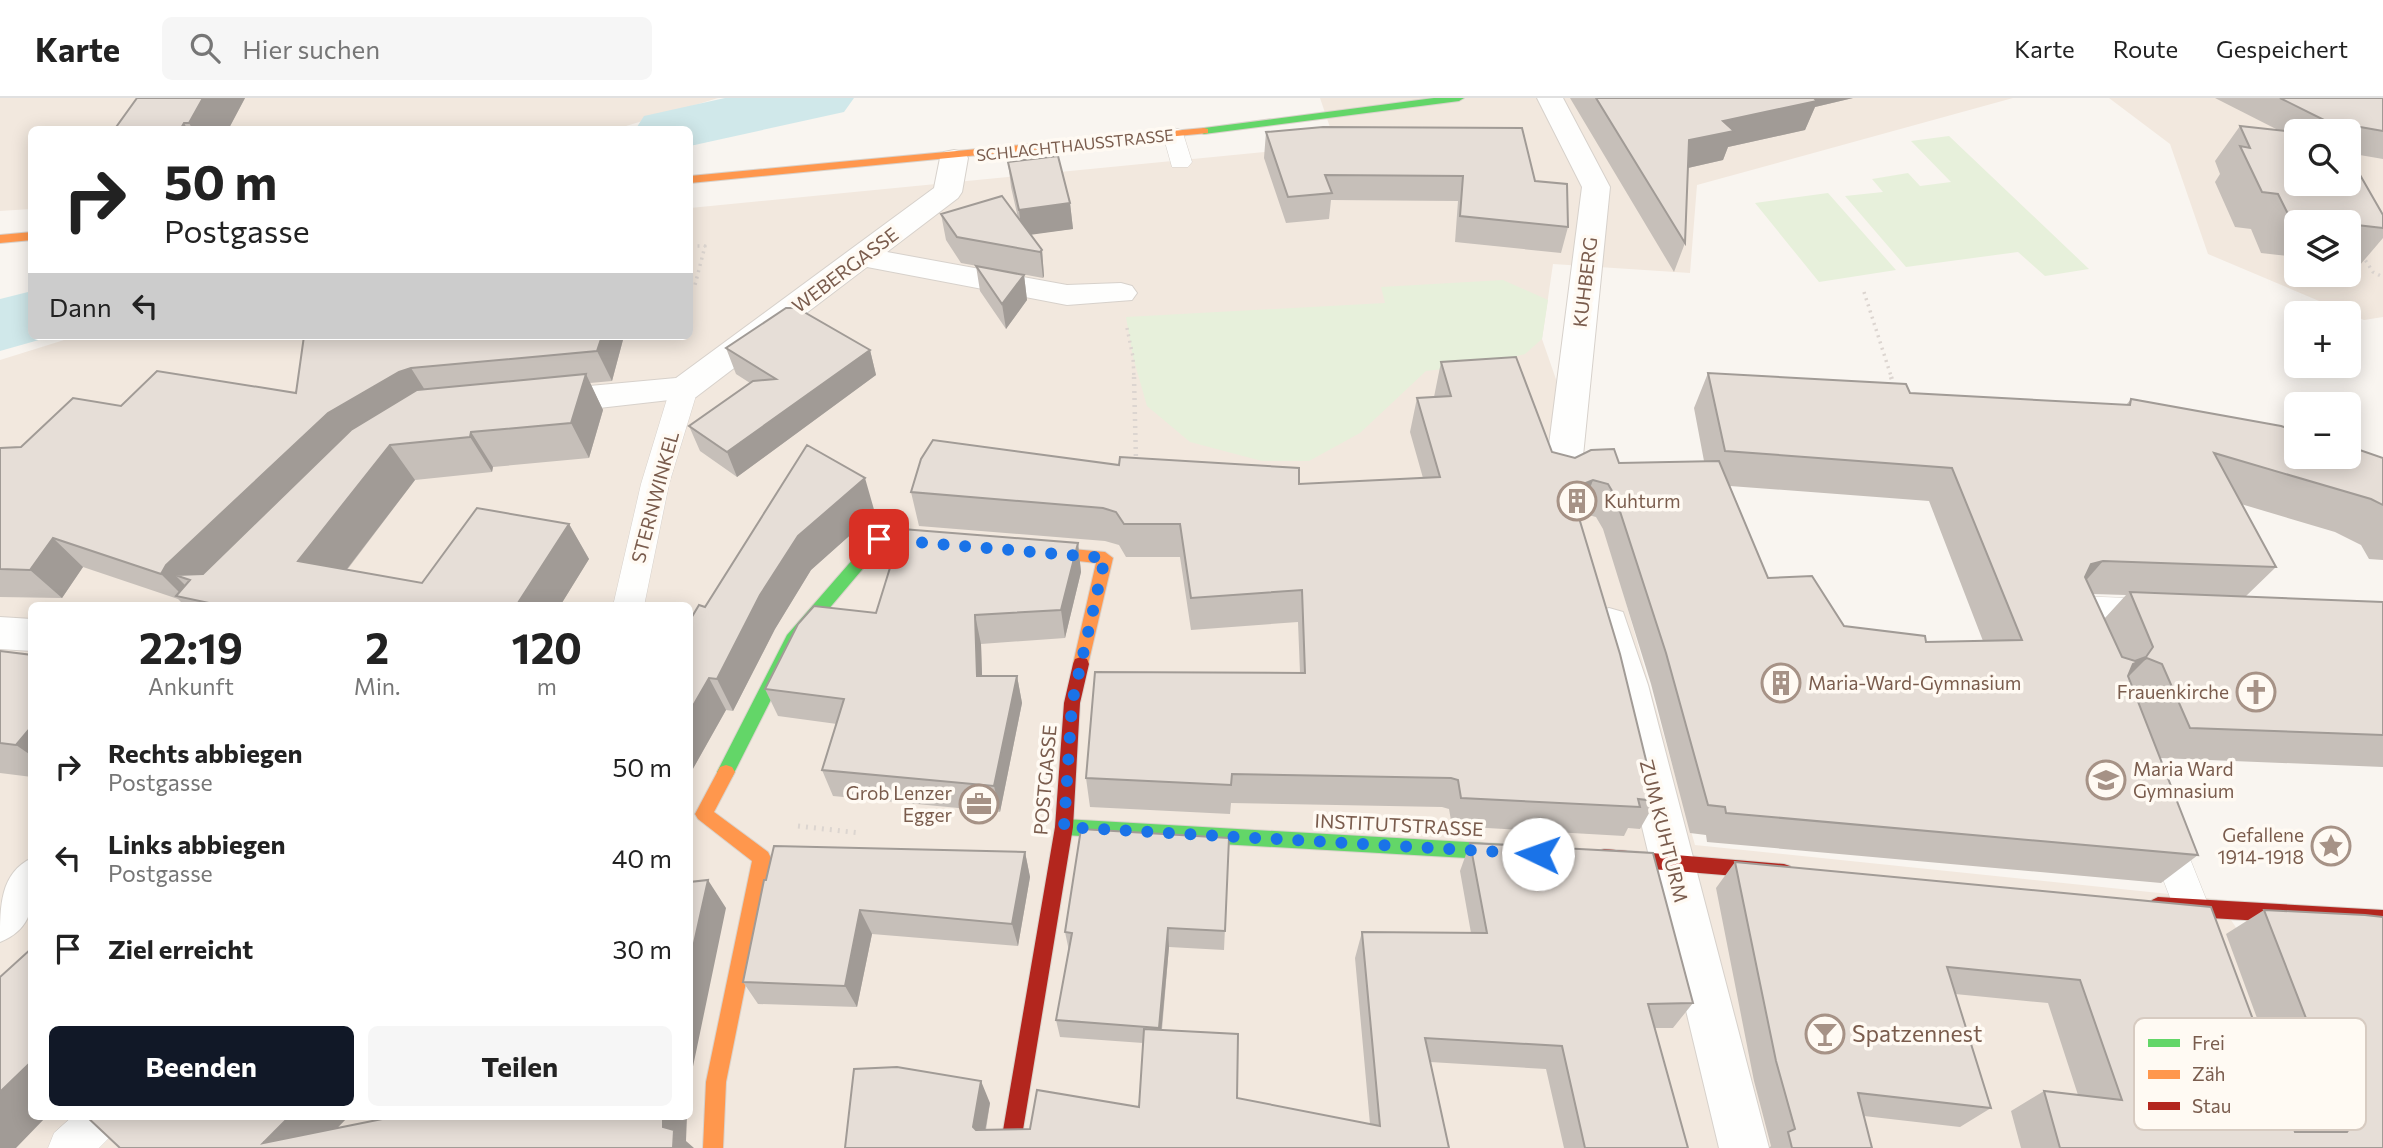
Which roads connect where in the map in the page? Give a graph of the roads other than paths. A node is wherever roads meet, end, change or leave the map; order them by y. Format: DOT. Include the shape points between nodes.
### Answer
graph roads {
  1 [pos="1459,98"];
  2 [pos="1550,98"];
  3 [pos="1174,135"];
  4 [pos="954,158"];
  5 [pos="1180,162"];
  6 [pos="693,180"];
  7 [pos="28,236"];
  8 [pos="0,239"];
  9 [pos="863,257"];
  10 [pos="1121,293"];
  11 [pos="684,389"];
  12 [pos="511,405"];
  13 [pos="1563,476"];
  14 [pos="972,547"];
  15 [pos="1012,550"];
  16 [pos="1600,594"];
  17 [pos="629,602"];
  18 [pos="2185,612"];
  19 [pos="0,633"];
  20 [pos="28,635"];
  21 [pos="2094,654"];
  22 [pos="2154,807"];
  23 [pos="697,824"];
  24 [pos="1064,827"];
  25 [pos="1538,854"];
  26 [pos="1591,857"];
  27 [pos="1671,861"];
  28 [pos="1794,873"];
  29 [pos="28,883"];
  30 [pos="2137,904"];
  31 [pos="2383,919"];
  32 [pos="0,921"];
  33 [pos="2198,928"];
  34 [pos="99,1120"];
  35 [pos="69,1148"];
  36 [pos="713,1148"];
  37 [pos="1010,1148"];
  38 [pos="1744,1148"];
  1 -- 3 [label="street, SCHLACHTHAUSSTRASSE"];
  2 -- 13 [label="street, KUHBERG" via="1596,187"];
  3 -- 4 [label="street, SCHLACHTHAUSSTRASSE"];
  3 -- 5 [label="lane"];
  4 -- 6 [label="street, SCHLACHTHAUSSTRASSE"];
  4 -- 9 [label="street, WEBERGASSE" via="948,192"];
  7 -- 8 [label="street"];
  9 -- 10 [label="street" via="1067,295"];
  9 -- 11 [label="street, WEBERGASSE"];
  11 -- 12 [label="street"];
  11 -- 17 [label="lane, STERNWINKEL" via="655,484"];
  14 -- 23 [label="street" via="879,539 793,640"];
  15 -- 24 [label="street, POSTGASSE" via="1105,558 1072,703"];
  16 -- 27 [label="street, ZUM KUHTURM" via="1628,685"];
  18 -- 21 [label="lane" via="2076,608"];
  19 -- 20 [label="street"];
  22 -- 33 [label="lane"];
  23 -- 36 [label="street" via="762,859 716,1082"];
  24 -- 25 [label="street, INSTITUTSTRASSE"];
  24 -- 37 [label="street, POSTGASSE"];
  26 -- 27 [label="street"];
  27 -- 28 [label="street"];
  27 -- 38 [label="street, ZUM KUHTURM"];
  29 -- 32 [label="street"];
  30 -- 33 [label="street"];
  31 -- 33 [label="street"];
  34 -- 35 [label="lane"];
}
